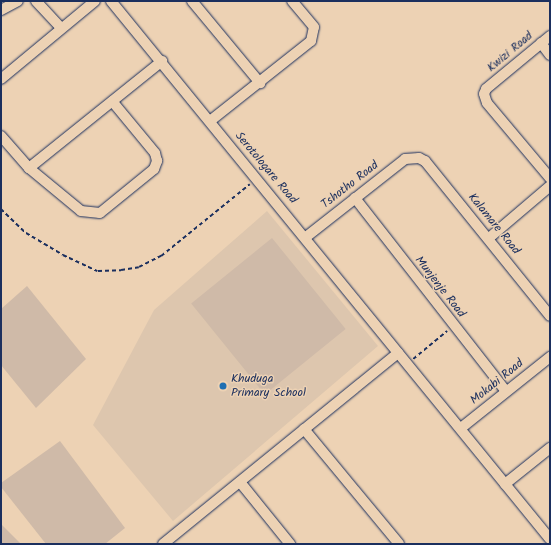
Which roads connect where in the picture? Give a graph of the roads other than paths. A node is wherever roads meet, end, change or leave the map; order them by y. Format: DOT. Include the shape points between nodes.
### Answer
graph roads {
  1 [pos="18,1"];
  2 [pos="36,1"];
  3 [pos="95,1"];
  4 [pos="112,1"];
  5 [pos="192,1"];
  6 [pos="292,1"];
  7 [pos="1,10"];
  8 [pos="61,28"];
  9 [pos="550,36"];
  10 [pos="541,43"];
  11 [pos="550,54"];
  12 [pos="162,61"];
  13 [pos="1,79"];
  14 [pos="260,83"];
  15 [pos="112,101"];
  16 [pos="210,121"];
  17 [pos="1,136"];
  18 [pos="412,158"];
  19 [pos="29,168"];
  20 [pos="550,178"];
  21 [pos="550,186"];
  22 [pos="355,198"];
  23 [pos="306,237"];
  24 [pos="489,238"];
  25 [pos="550,316"];
  26 [pos="398,353"];
  27 [pos="550,357"];
  28 [pos="506,391"];
  29 [pos="461,428"];
  30 [pos="304,429"];
  31 [pos="550,448"];
  32 [pos="240,482"];
  33 [pos="505,484"];
  34 [pos="550,539"];
  35 [pos="175,541"];
  36 [pos="163,544"];
  37 [pos="290,544"];
  38 [pos="399,544"];
  1 -- 7 [label="street"];
  2 -- 8 [label="street"];
  3 -- 8 [label="street"];
  4 -- 12 [label="street, Serotologare Road"];
  5 -- 14 [label="street"];
  6 -- 14 [label="street" via="314,27 315,32 311,41"];
  8 -- 13 [label="street"];
  9 -- 10 [label="street, Kwizi Road"];
  10 -- 11 [label="street"];
  10 -- 20 [label="street, Kwizi Road" via="486,89 484,94 487,103"];
  12 -- 15 [label="street"];
  12 -- 16 [label="street, Serotologare Road"];
  14 -- 16 [label="street"];
  15 -- 19 [label="street"];
  15 -- 19 [label="street" via="155,152 157,161 154,169 100,213 81,211"];
  16 -- 23 [label="street, Serotologare Road"];
  17 -- 19 [label="street"];
  18 -- 22 [label="street, Tshotho Road" via="405,159"];
  18 -- 24 [label="street, Kalamare Road" via="425,161"];
  21 -- 24 [label="street"];
  22 -- 23 [label="street, Tshotho Road"];
  22 -- 28 [label="street, Munjenje Road"];
  23 -- 26 [label="street, Serotologare Road"];
  24 -- 25 [label="street, Kalamare Road"];
  26 -- 29 [label="street, Serotologare Road"];
  26 -- 30 [label="street"];
  27 -- 28 [label="street, Mokabi Road"];
  28 -- 29 [label="street, Mokabi Road"];
  29 -- 33 [label="street, Serotologare Road"];
  30 -- 32 [label="street"];
  30 -- 38 [label="street"];
  31 -- 33 [label="street"];
  32 -- 35 [label="street"];
  32 -- 37 [label="street"];
  33 -- 34 [label="street, Serotologare Road"];
  35 -- 36 [label="street"];
}
